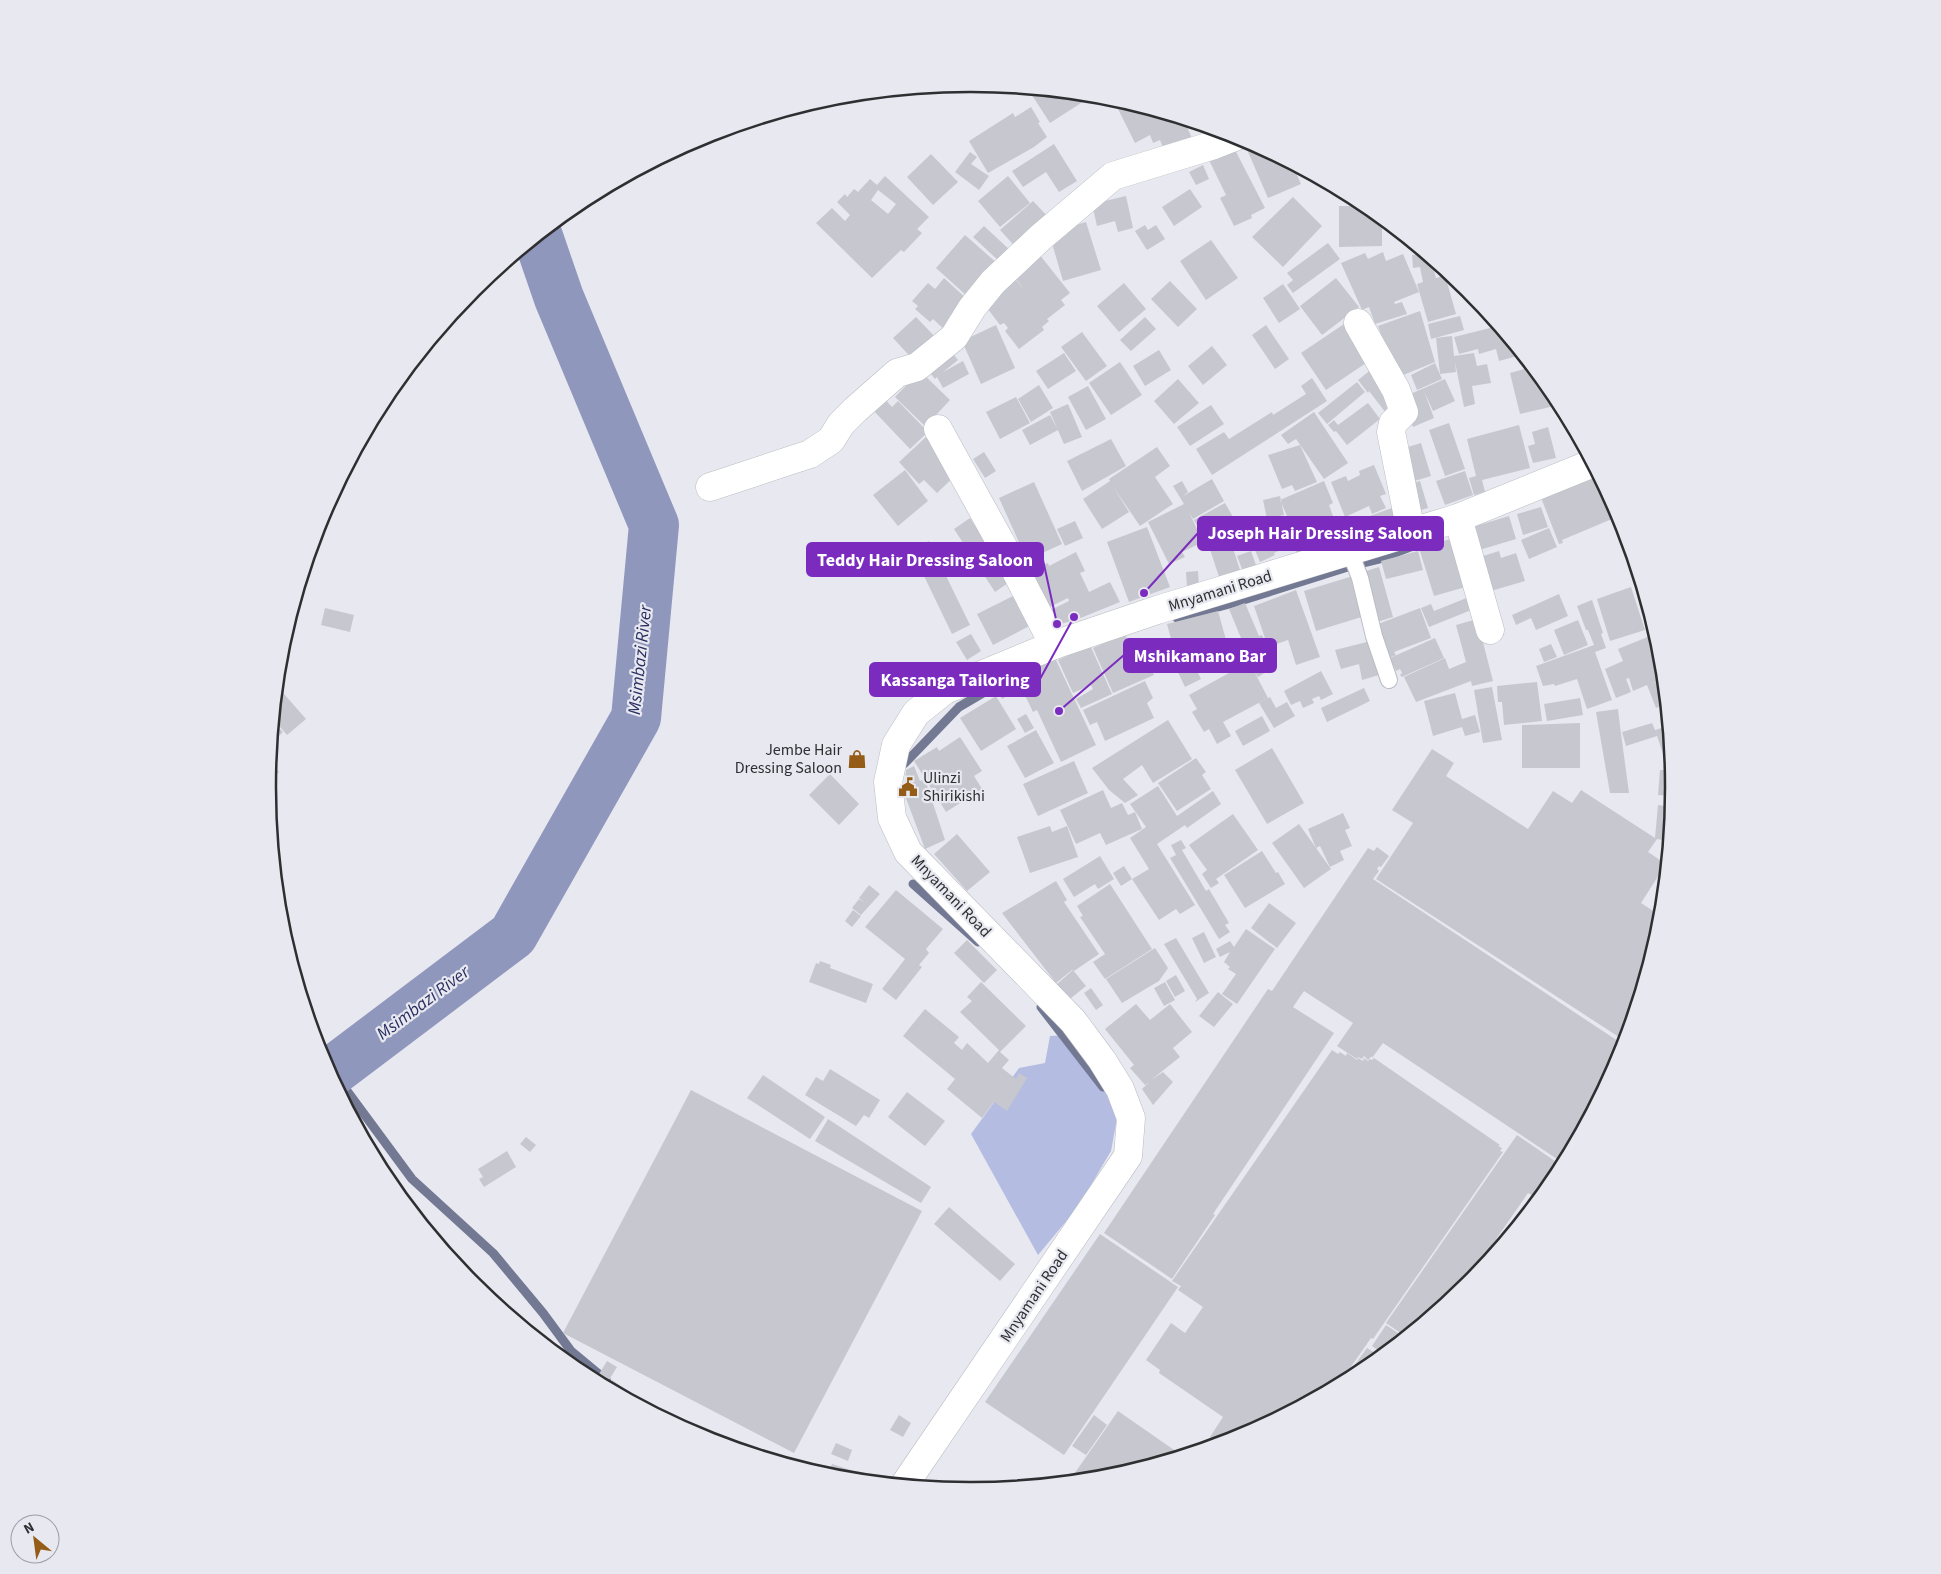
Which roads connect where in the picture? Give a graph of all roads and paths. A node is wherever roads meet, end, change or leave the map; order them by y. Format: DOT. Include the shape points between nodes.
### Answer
graph roads {
  1 [pos="1225,141"];
  2 [pos="1358,322"];
  3 [pos="938,429"];
  4 [pos="1585,464"];
  5 [pos="710,487"];
  6 [pos="1458,518"];
  7 [pos="1411,532"];
  8 [pos="1350,552"];
  9 [pos="1490,630"];
  10 [pos="1054,645"];
  11 [pos="1389,680"];
  12 [pos="909,1479"];
  1 -- 5 [label="street" via="1114,176 993,282 954,336 917,367 897,374 855,410 821,448"];
  2 -- 7 [label="street" via="1396,390 1404,412 1393,423 1390,432"];
  3 -- 10 [label="street"];
  4 -- 6 [label="street, Mnyamani Road"];
  6 -- 7 [label="street, Mnyamani Road"];
  6 -- 9 [label="street"];
  7 -- 8 [label="street, Mnyamani Road"];
  8 -- 10 [label="street, Mnyamani Road" via="1157,610"];
  8 -- 11 [label="lane"];
  10 -- 12 [label="street, Mnyamani Road" via="945,690 916,713 896,745 888,782 892,818 908,852 1073,1021 1102,1060 1120,1088 1131,1118 1128,1156"];
}
